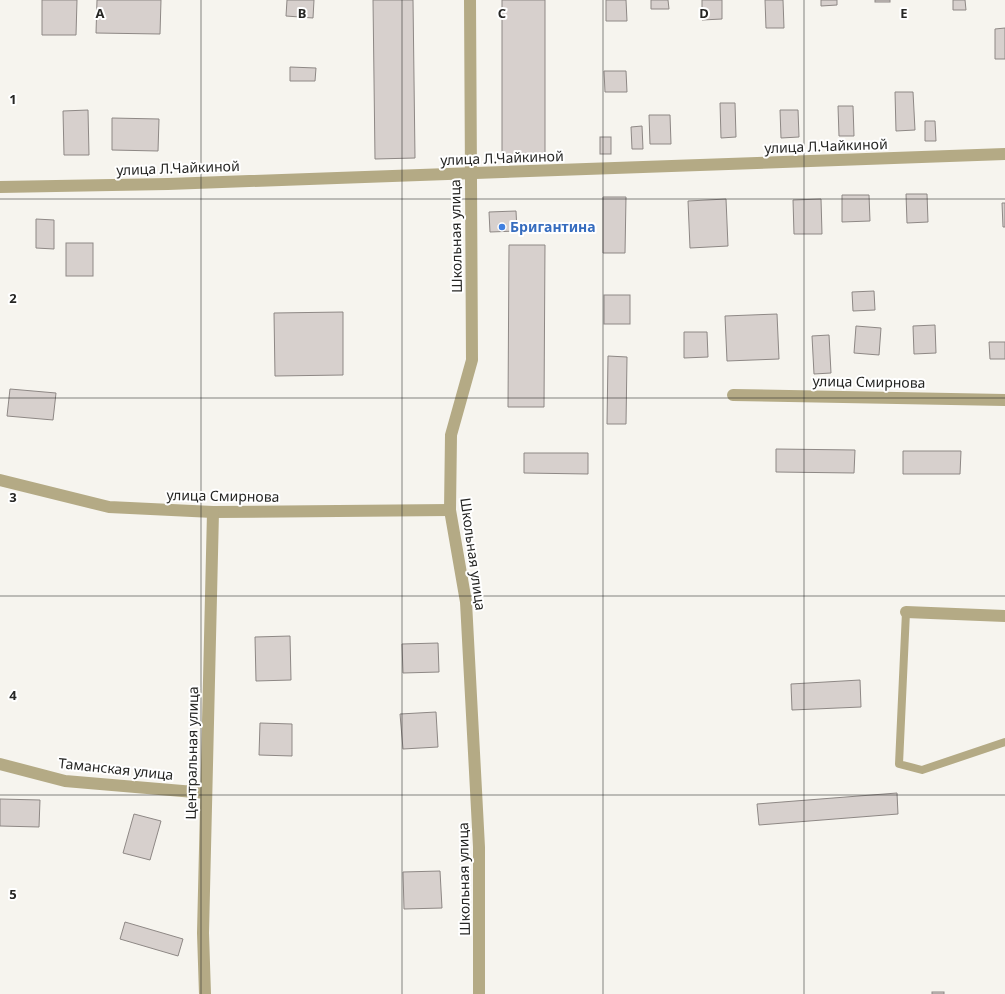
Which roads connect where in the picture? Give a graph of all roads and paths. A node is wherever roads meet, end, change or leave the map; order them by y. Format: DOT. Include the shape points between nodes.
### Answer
graph roads {
  1 [pos="470,0"];
  2 [pos="1005,154"];
  3 [pos="470,174"];
  4 [pos="0,187"];
  5 [pos="733,395"];
  6 [pos="1005,400"];
  7 [pos="0,480"];
  8 [pos="450,510"];
  9 [pos="213,512"];
  10 [pos="906,612"];
  11 [pos="1005,616"];
  12 [pos="1005,742"];
  13 [pos="0,764"];
  14 [pos="206,793"];
  15 [pos="205,994"];
  16 [pos="479,994"];
  1 -- 3 [label="street, Школьная улица"];
  2 -- 3 [label="street, улица Л.Чайкиной"];
  3 -- 4 [label="street, улица Л.Чайкиной"];
  3 -- 8 [label="street, Школьная улица" via="472,360 451,435"];
  5 -- 6 [label="street, улица Смирнова"];
  7 -- 9 [label="street, улица Смирнова" via="109,507"];
  8 -- 9 [label="street, улица Смирнова"];
  8 -- 16 [label="street, Школьная улица" via="466,602 480,847"];
  9 -- 14 [label="street, Центральная улица"];
  10 -- 11 [label="street"];
  10 -- 12 [label="lane" via="899,764 922,770"];
  13 -- 14 [label="street, Таманская улица" via="65,782"];
  14 -- 15 [label="street, Центральная улица" via="203,933"];
}
